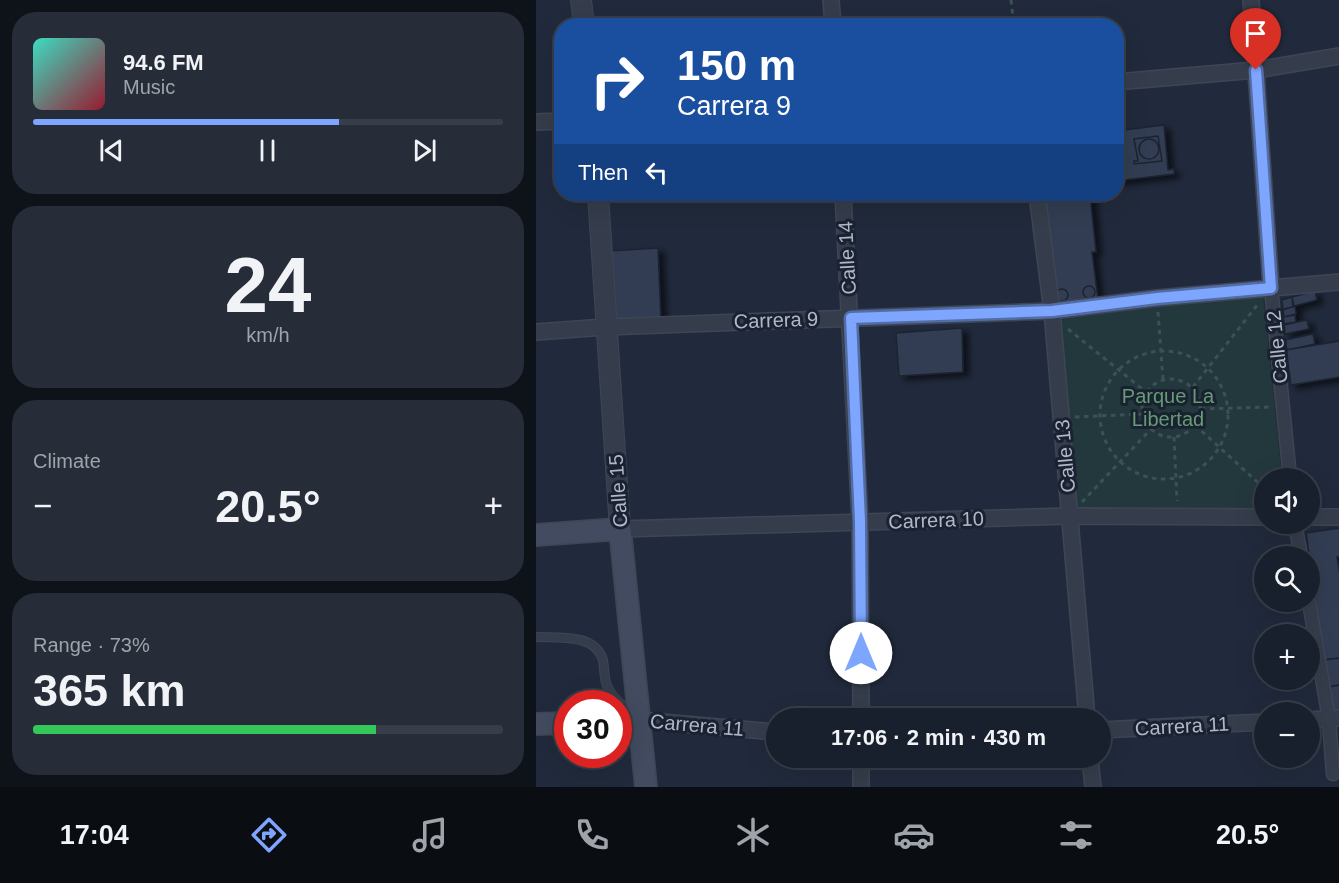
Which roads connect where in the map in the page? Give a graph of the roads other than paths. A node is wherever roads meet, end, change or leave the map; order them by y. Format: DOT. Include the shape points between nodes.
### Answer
graph roads {
  1 [pos="581,0"];
  2 [pos="831,0"];
  3 [pos="1251,0"];
  4 [pos="583,18"];
  5 [pos="832,18"];
  6 [pos="1340,56"];
  7 [pos="1256,70"];
  8 [pos="1124,81"];
  9 [pos="554,121"];
  10 [pos="536,122"];
  11 [pos="598,201"];
  12 [pos="844,201"];
  13 [pos="1038,201"];
  14 [pos="1340,282"];
  15 [pos="1271,288"];
  16 [pos="1053,314"];
  17 [pos="851,318"];
  18 [pos="605,327"];
  19 [pos="536,332"];
  20 [pos="1289,468"];
  21 [pos="1070,516"];
  22 [pos="1254,517"];
  23 [pos="1320,517"];
  24 [pos="1340,517"];
  25 [pos="860,522"];
  26 [pos="620,529"];
  27 [pos="536,535"];
  28 [pos="1311,612"];
  29 [pos="536,637"];
  30 [pos="610,690"];
  31 [pos="627,690"];
  32 [pos="861,708"];
  33 [pos="1086,708"];
  34 [pos="1334,718"];
  35 [pos="632,720"];
  36 [pos="554,723"];
  37 [pos="1254,723"];
  38 [pos="536,724"];
  39 [pos="1111,729"];
  40 [pos="632,730"];
  41 [pos="766,731"];
  42 [pos="861,768"];
  43 [pos="1091,768"];
  44 [pos="1333,774"];
  45 [pos="646,787"];
  46 [pos="861,787"];
  47 [pos="1093,787"];
  1 -- 4 [label="street"];
  2 -- 5 [label="street"];
  3 -- 7 [label="street, Calle 12"];
  6 -- 7 [label="street"];
  7 -- 8 [label="street"];
  7 -- 15 [label="street, Calle 12"];
  9 -- 10 [label="street"];
  11 -- 18 [label="street, Calle 15"];
  12 -- 17 [label="street, Calle 14"];
  13 -- 16 [label="street, Calle 13"];
  14 -- 15 [label="street, Carrera 9"];
  15 -- 16 [label="street, Carrera 9" via="1157,298"];
  15 -- 20 [label="street, Calle 12"];
  16 -- 17 [label="street, Carrera 9"];
  16 -- 21 [label="street, Calle 13"];
  17 -- 18 [label="street, Carrera 9"];
  17 -- 25 [label="street, Calle 14"];
  18 -- 19 [label="street, Carrera 9"];
  18 -- 26 [label="street, Calle 15"];
  21 -- 22 [label="street, Carrera 10"];
  21 -- 25 [label="street, Carrera 10"];
  21 -- 33 [label="street, Calle 13"];
  23 -- 24 [label="street"];
  25 -- 26 [label="street, Carrera 10"];
  25 -- 32 [label="street, Calle 14"];
  26 -- 27 [label="main road, Carrera 10"];
  26 -- 31 [label="main road, Calle 15"];
  28 -- 34 [label="street"];
  29 -- 30 [label="lane" via="583,640 594,646 603,659 603,674"];
  34 -- 44 [label="street"];
  35 -- 41 [label="street, Carrera 11"];
  36 -- 38 [label="main road"];
  37 -- 39 [label="street, Carrera 11"];
  40 -- 45 [label="main road, Calle 15" via="643,757"];
  42 -- 46 [label="street"];
  43 -- 47 [label="street"];
}
